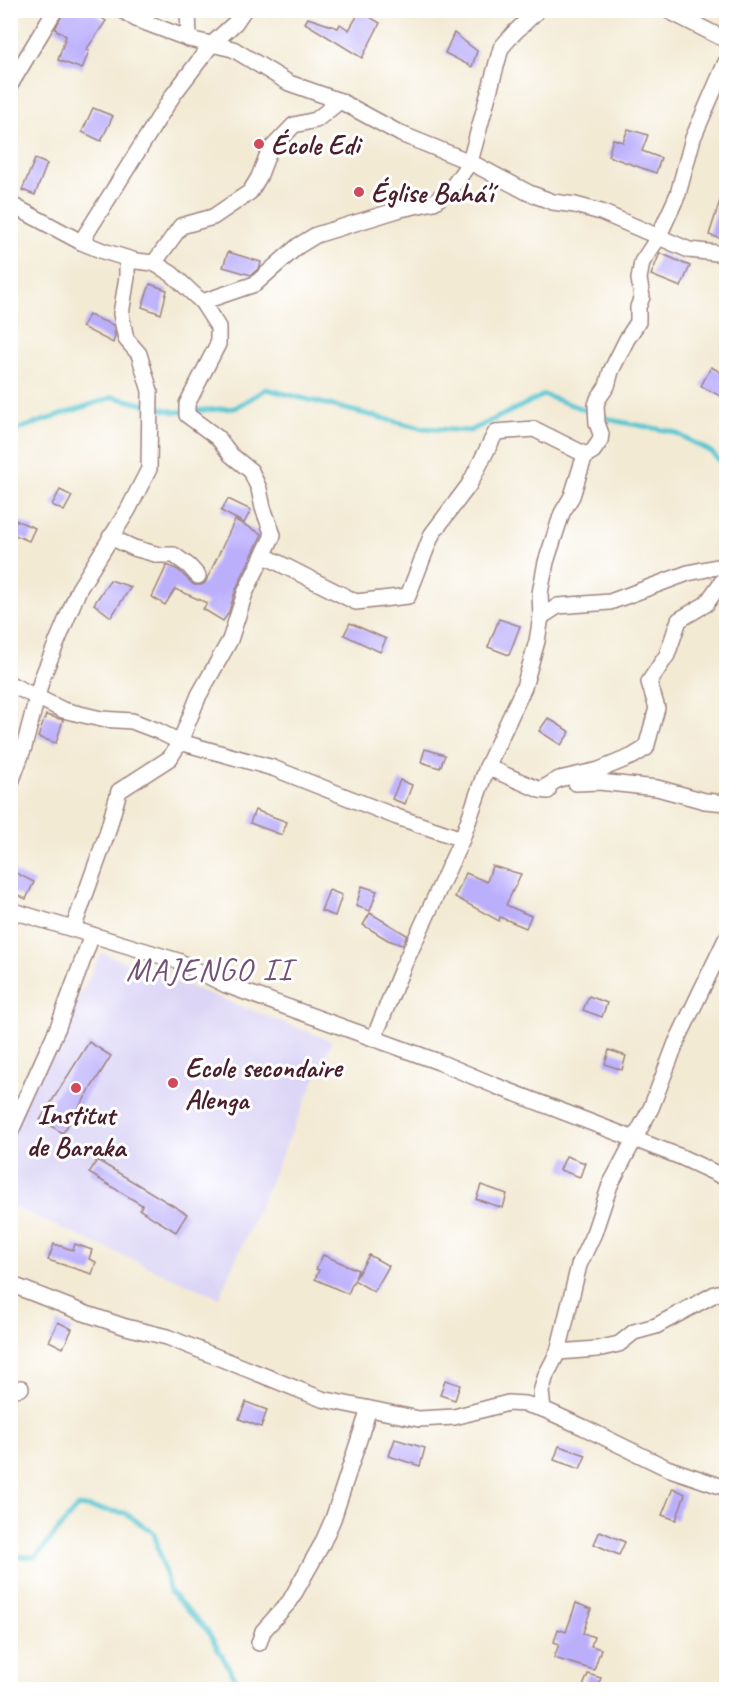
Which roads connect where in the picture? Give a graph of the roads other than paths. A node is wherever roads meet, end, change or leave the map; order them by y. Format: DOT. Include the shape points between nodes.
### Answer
graph roads {
  1 [pos="55,10"];
  2 [pos="122,10"];
  3 [pos="188,10"];
  4 [pos="244,10"];
  5 [pos="537,10"];
  6 [pos="667,10"];
  7 [pos="189,39"];
  8 [pos="726,40"];
  9 [pos="211,45"];
  10 [pos="726,62"];
  11 [pos="10,85"];
  12 [pos="340,101"];
  13 [pos="470,162"];
  14 [pos="10,204"];
  15 [pos="658,238"];
  16 [pos="81,242"];
  17 [pos="726,254"];
  18 [pos="127,259"];
  19 [pos="154,263"];
  20 [pos="202,302"];
  21 [pos="586,455"];
  22 [pos="110,537"];
  23 [pos="263,555"];
  24 [pos="726,565"];
  25 [pos="198,576"];
  26 [pos="726,576"];
  27 [pos="541,617"];
  28 [pos="10,684"];
  29 [pos="37,698"];
  30 [pos="180,742"];
  31 [pos="487,767"];
  32 [pos="10,785"];
  33 [pos="540,790"];
  34 [pos="726,803"];
  35 [pos="462,839"];
  36 [pos="10,910"];
  37 [pos="73,930"];
  38 [pos="92,935"];
  39 [pos="726,939"];
  40 [pos="374,1038"];
  41 [pos="14,1116"];
  42 [pos="10,1133"];
  43 [pos="634,1139"];
  44 [pos="726,1178"];
  45 [pos="10,1284"];
  46 [pos="726,1291"];
  47 [pos="558,1352"];
  48 [pos="369,1409"];
  49 [pos="543,1409"];
  50 [pos="726,1488"];
  51 [pos="259,1642"];
  1 -- 11 [label="street"];
  2 -- 7 [label="street"];
  3 -- 7 [label="street"];
  4 -- 9 [label="street" via="236,23"];
  5 -- 13 [label="street" via="501,48"];
  6 -- 8 [label="street"];
  7 -- 9 [label="street"];
  9 -- 12 [label="street" via="233,49 289,83"];
  9 -- 16 [label="street" via="173,95"];
  10 -- 15 [label="street" via="693,138 678,194"];
  12 -- 13 [label="street" via="401,134"];
  12 -- 19 [label="street" via="316,120 294,125 269,151 250,192 213,217 181,226"];
  13 -- 15 [label="street" via="529,193 601,213"];
  13 -- 20 [label="street" via="451,189 434,202 316,236 298,246 255,284"];
  14 -- 16 [label="street"];
  15 -- 17 [label="street" via="689,250"];
  15 -- 21 [label="street" via="642,262 642,297 636,327 596,405 600,441"];
  16 -- 18 [label="street"];
  18 -- 19 [label="street"];
  18 -- 22 [label="street" via="121,314 126,339 139,354 150,391 149,469"];
  19 -- 20 [label="street"];
  20 -- 23 [label="street" via="218,327 218,344 187,404 187,415 218,438 251,471 273,536"];
  21 -- 23 [label="street" via="534,429 496,432 457,503 432,534 408,596 356,602"];
  21 -- 27 [label="street" via="546,562 540,593"];
  22 -- 25 [label="street" via="134,548 174,555"];
  22 -- 29 [label="street" via="79,589"];
  23 -- 30 [label="street" via="245,593 230,640"];
  24 -- 27 [label="street" via="688,573 610,602 558,606"];
  26 -- 33 [label="street" via="706,604 679,620 667,655 649,682 657,708 646,748 599,770 559,779"];
  27 -- 31 [label="street" via="524,687"];
  28 -- 29 [label="street"];
  29 -- 30 [label="street" via="63,710 132,721"];
  29 -- 32 [label="street"];
  30 -- 35 [label="street" via="273,768"];
  30 -- 37 [label="street" via="170,758 119,791"];
  31 -- 33 [label="street"];
  31 -- 35 [label="street"];
  33 -- 34 [label="street" via="554,792 575,783 599,782 657,788"];
  35 -- 40 [label="street"];
  36 -- 37 [label="street"];
  37 -- 38 [label="street"];
  38 -- 40 [label="street" via="178,961 226,985"];
  38 -- 41 [label="street" via="57,1027"];
  39 -- 43 [label="street"];
  40 -- 43 [label="street"];
  41 -- 42 [label="street"];
  43 -- 44 [label="street"];
  43 -- 47 [label="street" via="610,1185 579,1265"];
  45 -- 48 [label="street" via="84,1313 167,1337 322,1399"];
  46 -- 47 [label="street" via="656,1326 634,1332 619,1344"];
  47 -- 49 [label="street" via="546,1374"];
  48 -- 49 [label="street" via="419,1419 454,1417 508,1403"];
  48 -- 51 [label="street" via="322,1544 290,1601 262,1630"];
  49 -- 50 [label="street" via="667,1468"];
}
